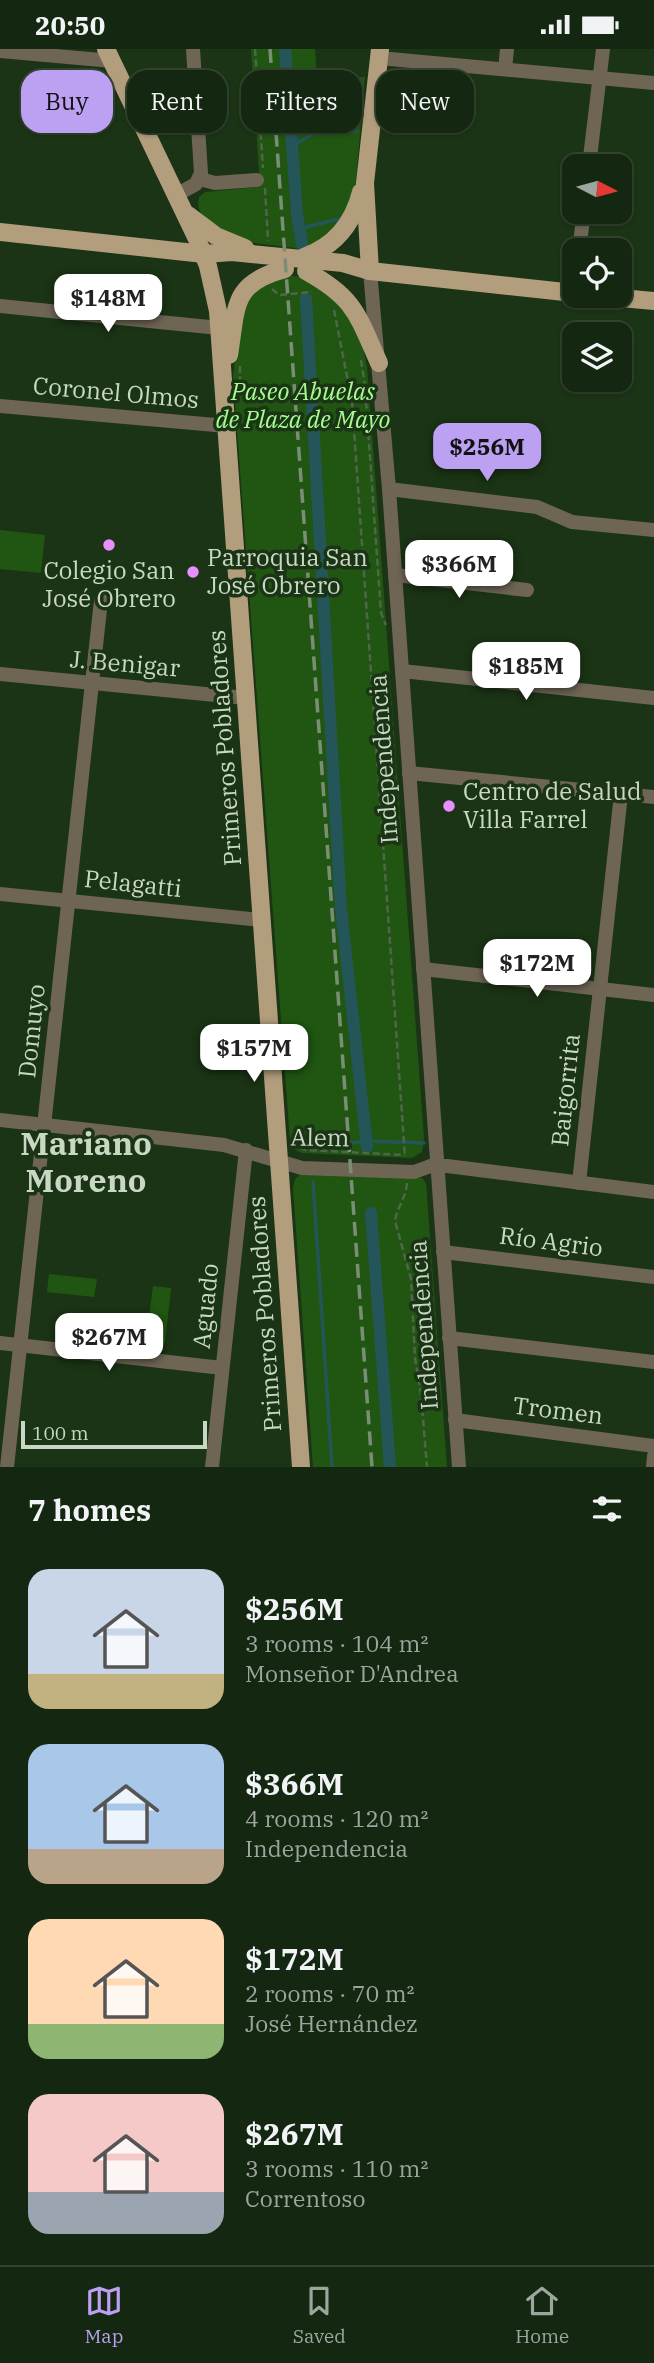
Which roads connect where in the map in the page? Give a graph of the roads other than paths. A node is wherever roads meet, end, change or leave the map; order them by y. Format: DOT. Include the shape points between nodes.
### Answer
graph roads {
  1 [pos="193,49"];
  2 [pos="507,49"];
  3 [pos="603,49"];
  4 [pos="0,51"];
  5 [pos="379,53"];
  6 [pos="109,55"];
  7 [pos="505,69"];
  8 [pos="599,77"];
  9 [pos="654,83"];
  10 [pos="590,154"];
  11 [pos="366,169"];
  12 [pos="200,179"];
  13 [pos="257,180"];
  14 [pos="180,203"];
  15 [pos="0,232"];
  16 [pos="270,248"];
  17 [pos="204,254"];
  18 [pos="296,266"];
  19 [pos="370,271"];
  20 [pos="562,292"];
  21 [pos="632,299"];
  22 [pos="654,301"];
  23 [pos="0,306"];
  24 [pos="219,328"];
  25 [pos="379,363"];
  26 [pos="224,386"];
  27 [pos="0,406"];
  28 [pos="227,426"];
  29 [pos="389,489"];
  30 [pos="654,530"];
  31 [pos="395,575"];
  32 [pos="527,590"];
  33 [pos="102,600"];
  34 [pos="402,671"];
  35 [pos="0,674"];
  36 [pos="92,683"];
  37 [pos="246,698"];
  38 [pos="654,698"];
  39 [pos="409,772"];
  40 [pos="621,793"];
  41 [pos="654,797"];
  42 [pos="0,894"];
  43 [pos="69,901"];
  44 [pos="261,920"];
  45 [pos="423,969"];
  46 [pos="600,988"];
  47 [pos="654,995"];
  48 [pos="0,1120"];
  49 [pos="44,1125"];
  50 [pos="246,1150"];
  51 [pos="279,1160"];
  52 [pos="433,1166"];
  53 [pos="579,1183"];
  54 [pos="654,1192"];
  55 [pos="443,1252"];
  56 [pos="654,1277"];
  57 [pos="449,1338"];
  58 [pos="0,1343"];
  59 [pos="20,1345"];
  60 [pos="654,1362"];
  61 [pos="222,1368"];
  62 [pos="456,1420"];
  63 [pos="654,1446"];
  64 [pos="654,1457"];
  65 [pos="7,1467"];
  66 [pos="212,1467"];
  67 [pos="300,1467"];
  68 [pos="459,1467"];
  69 [pos="653,1467"];
  1 -- 12 [label="street"];
  2 -- 7 [label="street"];
  3 -- 8 [label="street"];
  4 -- 6 [label="street"];
  5 -- 7 [label="street"];
  5 -- 11 [label="main road, Independencia"];
  6 -- 14 [label="main road, Primeros Pobladores"];
  7 -- 8 [label="street"];
  8 -- 9 [label="street"];
  8 -- 10 [label="street"];
  11 -- 18 [label="main road" via="357,207 346,227"];
  11 -- 19 [label="main road, Independencia"];
  12 -- 13 [label="street" via="215,183"];
  12 -- 14 [label="street"];
  14 -- 16 [label="main road" via="216,236"];
  14 -- 17 [label="main road, Primeros Pobladores"];
  15 -- 17 [label="main road"];
  16 -- 17 [label="main road"];
  16 -- 18 [label="main road"];
  17 -- 18 [label="main road" via="226,263"];
  17 -- 24 [label="main road, Primeros Pobladores"];
  18 -- 19 [label="main road" via="347,263"];
  18 -- 25 [label="main road" via="347,299"];
  18 -- 26 [label="main road" via="257,278 240,297"];
  19 -- 20 [label="main road"];
  19 -- 25 [label="street, Independencia"];
  21 -- 22 [label="main road"];
  23 -- 24 [label="street"];
  24 -- 26 [label="main road, Primeros Pobladores"];
  25 -- 29 [label="street, Independencia"];
  26 -- 28 [label="main road, Primeros Pobladores"];
  27 -- 28 [label="street, Coronel Olmos"];
  28 -- 37 [label="main road, Primeros Pobladores"];
  29 -- 30 [label="street" via="537,507 572,521"];
  29 -- 31 [label="street, Independencia"];
  31 -- 32 [label="street"];
  31 -- 34 [label="street, Independencia"];
  33 -- 36 [label="street, Domuyo"];
  34 -- 38 [label="street"];
  34 -- 39 [label="street, Independencia"];
  35 -- 36 [label="street, J. Benigar"];
  36 -- 37 [label="street, J. Benigar"];
  36 -- 43 [label="street, Domuyo"];
  37 -- 44 [label="main road, Primeros Pobladores"];
  39 -- 40 [label="street"];
  39 -- 45 [label="street, Independencia"];
  40 -- 41 [label="street"];
  40 -- 46 [label="street, Baigorrita"];
  42 -- 43 [label="street, Pelagatti"];
  43 -- 44 [label="street, Pelagatti"];
  43 -- 49 [label="street, Domuyo"];
  44 -- 51 [label="main road, Primeros Pobladores"];
  45 -- 46 [label="street"];
  45 -- 52 [label="street, Independencia"];
  46 -- 47 [label="street"];
  46 -- 53 [label="street, Baigorrita"];
  48 -- 49 [label="street, Alem"];
  49 -- 50 [label="street, Alem"];
  49 -- 59 [label="street, Domuyo"];
  50 -- 51 [label="street, Alem"];
  50 -- 61 [label="street, Aguado"];
  51 -- 52 [label="street, Alem"];
  51 -- 67 [label="main road, Primeros Pobladores"];
  52 -- 53 [label="street, Alem"];
  52 -- 55 [label="street, Independencia"];
  53 -- 54 [label="street, Alem"];
  55 -- 56 [label="street, Río Agrio"];
  55 -- 57 [label="street, Independencia"];
  57 -- 60 [label="street"];
  57 -- 62 [label="street, Independencia"];
  58 -- 59 [label="street"];
  59 -- 61 [label="street"];
  59 -- 65 [label="street, Domuyo"];
  61 -- 66 [label="street, Aguado"];
  62 -- 63 [label="street, Tromen"];
  62 -- 68 [label="street, Independencia"];
  64 -- 69 [label="street"];
}
